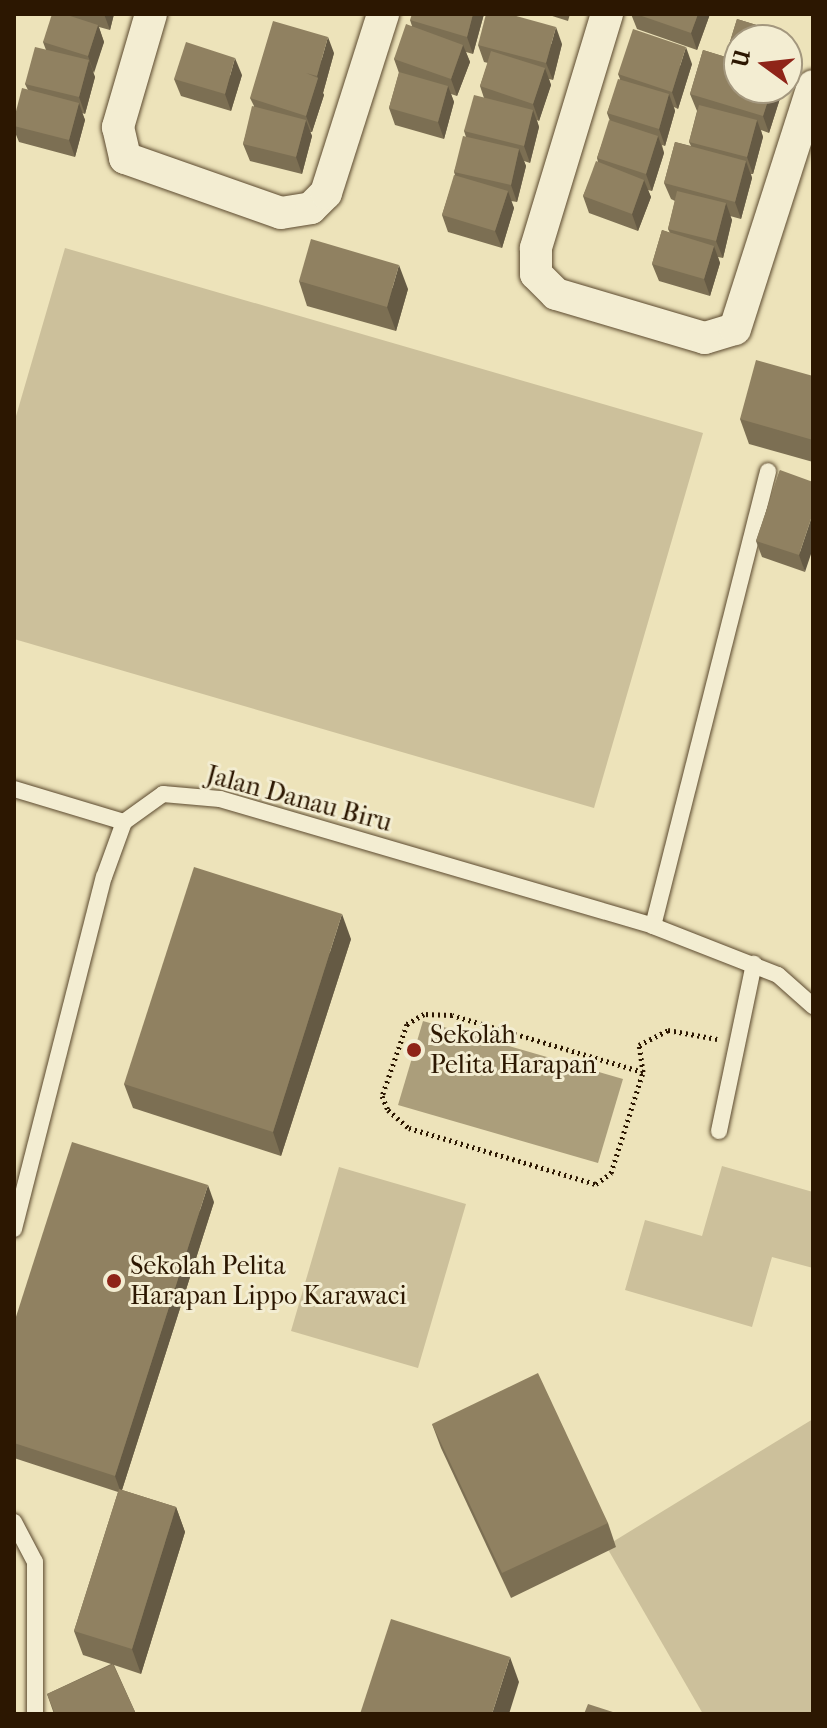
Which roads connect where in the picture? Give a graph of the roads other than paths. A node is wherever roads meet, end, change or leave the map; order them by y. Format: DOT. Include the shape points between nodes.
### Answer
graph roads {
  1 [pos="151,14"];
  2 [pos="383,14"];
  3 [pos="607,14"];
  4 [pos="813,86"];
  5 [pos="768,471"];
  6 [pos="14,789"];
  7 [pos="124,822"];
  8 [pos="653,926"];
  9 [pos="754,964"];
  10 [pos="813,1006"];
  11 [pos="719,1131"];
  12 [pos="14,1229"];
  13 [pos="14,1522"];
  14 [pos="35,1714"];
  1 -- 2 [label="street" via="118,127 125,158 281,213 311,208 326,193"];
  3 -- 4 [label="street" via="536,248 536,274 556,294 705,338 735,329"];
  5 -- 8 [label="lane"];
  6 -- 7 [label="lane"];
  7 -- 8 [label="lane, Jalan Danau Biru" via="163,794 220,799"];
  7 -- 12 [label="lane" via="104,877"];
  8 -- 9 [label="lane, Jalan Danau Biru"];
  9 -- 10 [label="lane, Jalan Danau Biru" via="778,975"];
  9 -- 11 [label="lane"];
  13 -- 14 [label="lane" via="35,1562"];
}
